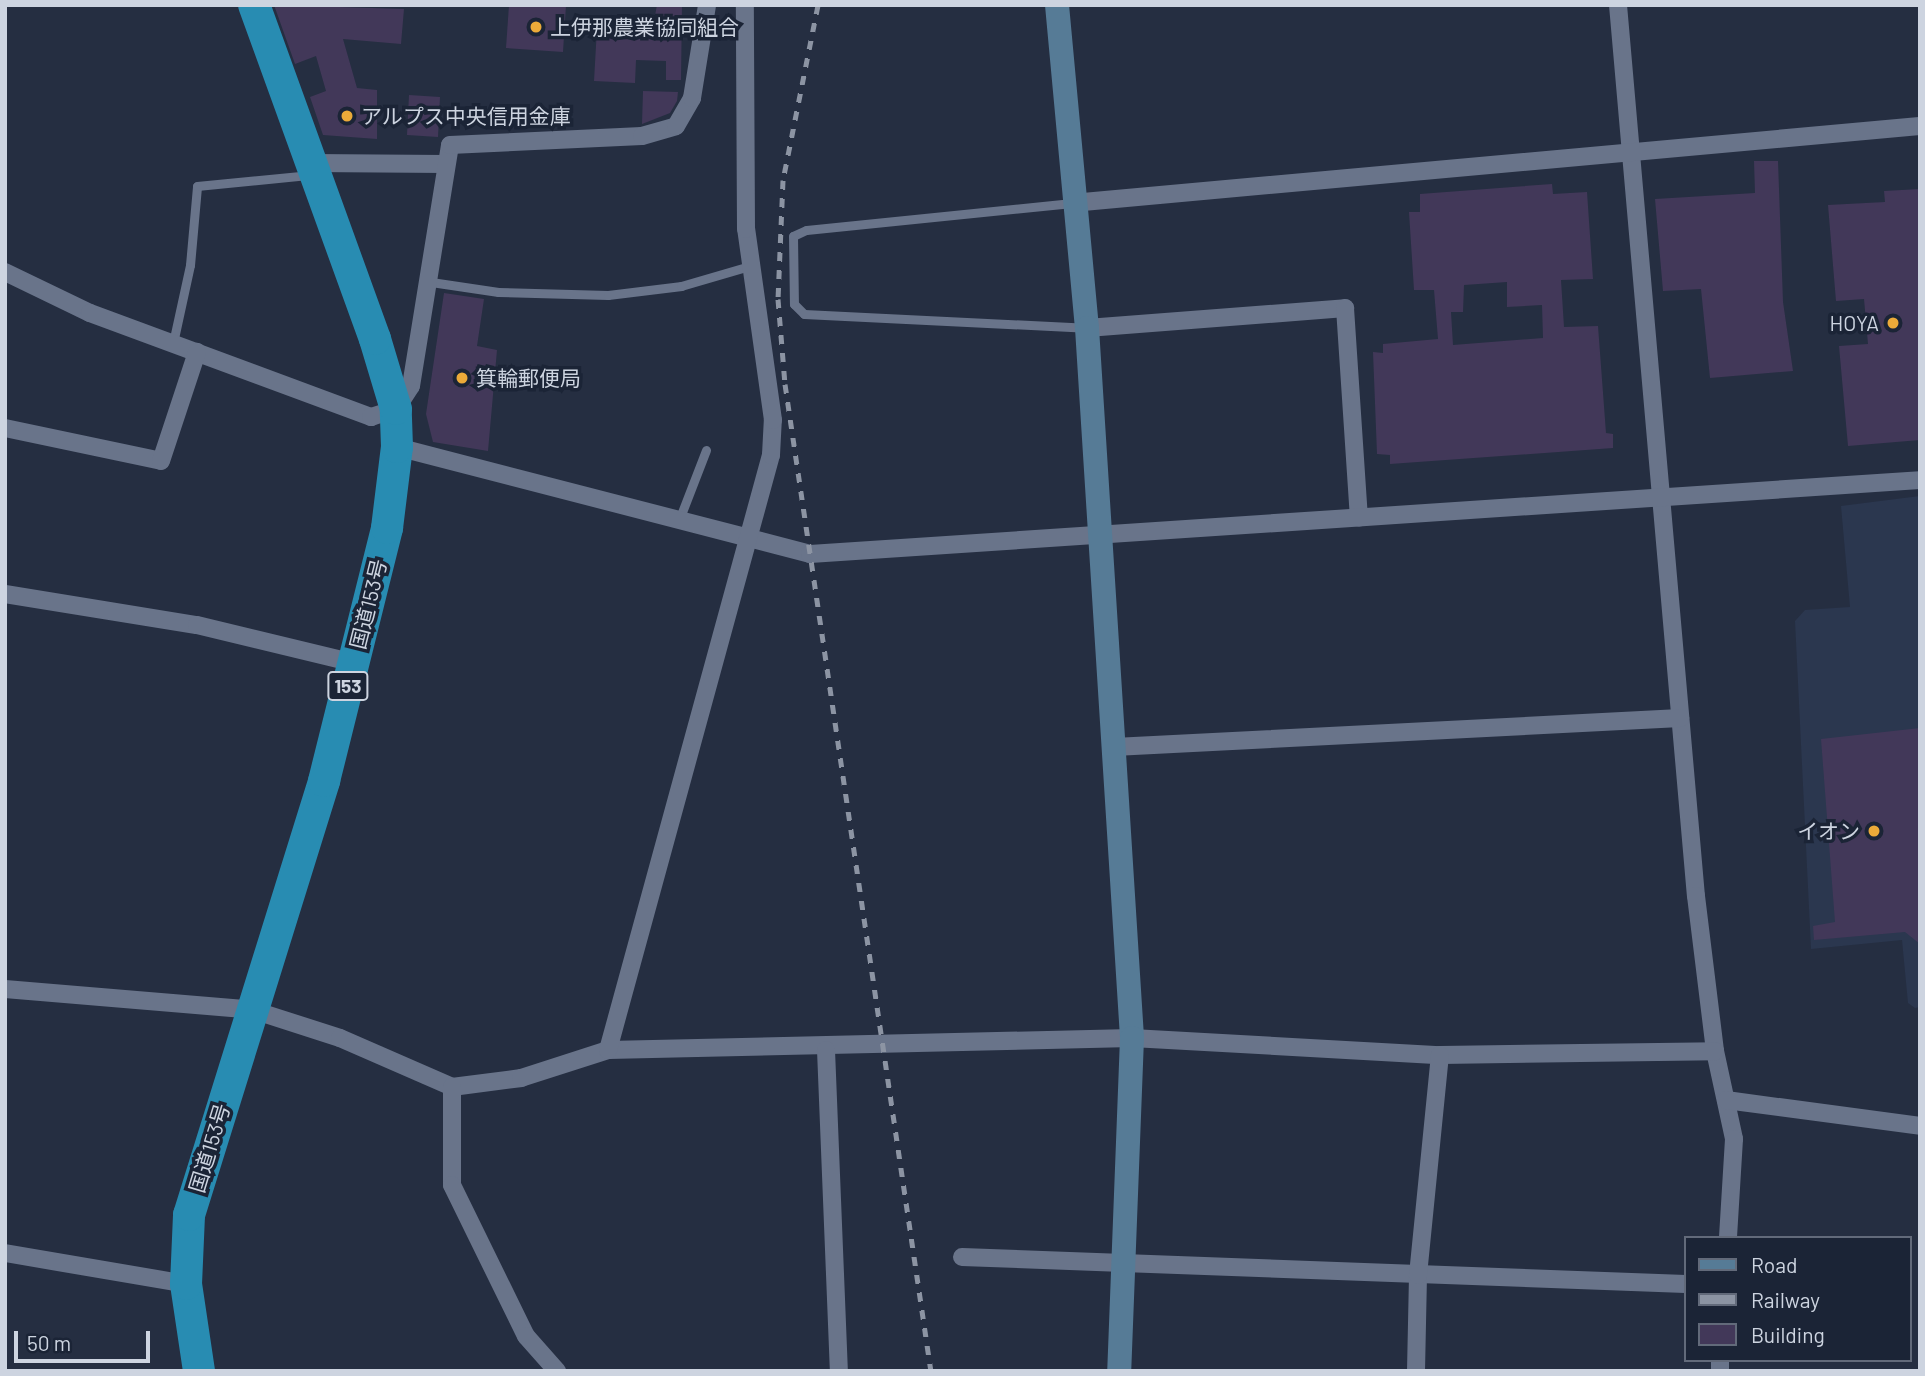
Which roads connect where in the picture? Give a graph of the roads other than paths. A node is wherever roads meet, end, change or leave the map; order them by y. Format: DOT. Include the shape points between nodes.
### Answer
graph roads {
  1 [pos="254,5"];
  2 [pos="707,5"];
  3 [pos="745,5"];
  4 [pos="1056,5"];
  5 [pos="1619,5"];
  6 [pos="1920,126"];
  7 [pos="1629,154"];
  8 [pos="446,164"];
  9 [pos="313,169"];
  10 [pos="1072,203"];
  11 [pos="754,265"];
  12 [pos="5,272"];
  13 [pos="431,282"];
  14 [pos="1087,328"];
  15 [pos="173,343"];
  16 [pos="197,352"];
  17 [pos="396,408"];
  18 [pos="5,428"];
  19 [pos="397,447"];
  20 [pos="706,450"];
  21 [pos="1920,480"];
  22 [pos="1659,497"];
  23 [pos="1359,518"];
  24 [pos="678,523"];
  25 [pos="1101,534"];
  26 [pos="749,543"];
  27 [pos="5,594"];
  28 [pos="354,663"];
  29 [pos="1680,718"];
  30 [pos="1114,747"];
  31 [pos="5,989"];
  32 [pos="253,1010"];
  33 [pos="1132,1038"];
  34 [pos="608,1050"];
  35 [pos="826,1050"];
  36 [pos="1715,1051"];
  37 [pos="1440,1055"];
  38 [pos="452,1087"];
  39 [pos="1726,1100"];
  40 [pos="1920,1126"];
  41 [pos="1728,1236"];
  42 [pos="5,1253"];
  43 [pos="962,1257"];
  44 [pos="1124,1264"];
  45 [pos="1418,1275"];
  46 [pos="186,1284"];
  47 [pos="1684,1284"];
  48 [pos="199,1371"];
  49 [pos="557,1371"];
  50 [pos="839,1371"];
  51 [pos="1119,1371"];
  52 [pos="1416,1371"];
  1 -- 9 [label="highway, 国道153号 / 153"];
  2 -- 8 [label="street" via="692,98 676,126 642,136 450,145"];
  3 -- 11 [label="street" via="746,229"];
  4 -- 10 [label="street"];
  5 -- 7 [label="street"];
  6 -- 7 [label="street"];
  7 -- 10 [label="street"];
  7 -- 22 [label="street"];
  8 -- 9 [label="street"];
  8 -- 13 [label="street"];
  9 -- 15 [label="lane" via="197,187"];
  9 -- 17 [label="highway, 国道153号 / 153"];
  10 -- 14 [label="street"];
  10 -- 14 [label="lane" via="806,230 793,236 794,304 804,314"];
  11 -- 13 [label="lane" via="681,286 608,295 498,292"];
  11 -- 26 [label="street" via="773,420"];
  12 -- 15 [label="street"];
  13 -- 17 [label="street" via="411,386"];
  14 -- 23 [label="street" via="1345,308"];
  14 -- 25 [label="street"];
  15 -- 16 [label="street"];
  16 -- 17 [label="street" via="371,417"];
  16 -- 18 [label="street" via="161,461"];
  17 -- 19 [label="highway, 国道153号 / 153"];
  19 -- 24 [label="street"];
  19 -- 28 [label="highway, 国道153号 / 153" via="387,528"];
  20 -- 24 [label="lane"];
  21 -- 22 [label="street"];
  22 -- 23 [label="street"];
  22 -- 29 [label="street"];
  23 -- 25 [label="street"];
  24 -- 26 [label="street"];
  25 -- 26 [label="street" via="810,554"];
  25 -- 30 [label="street"];
  26 -- 34 [label="street"];
  27 -- 28 [label="street" via="197,625"];
  28 -- 32 [label="highway, 国道153号 / 153"];
  29 -- 30 [label="street"];
  29 -- 36 [label="street"];
  30 -- 33 [label="street"];
  31 -- 32 [label="street"];
  32 -- 38 [label="street" via="340,1038"];
  32 -- 46 [label="highway, 国道153号 / 153" via="190,1215"];
  33 -- 35 [label="street"];
  33 -- 37 [label="street"];
  33 -- 44 [label="street"];
  34 -- 35 [label="street"];
  34 -- 38 [label="street" via="521,1078"];
  35 -- 50 [label="street"];
  36 -- 37 [label="street"];
  36 -- 39 [label="street"];
  37 -- 45 [label="street"];
  38 -- 49 [label="street" via="452,1185 526,1336"];
  39 -- 40 [label="street"];
  39 -- 41 [label="street" via="1734,1139"];
  42 -- 46 [label="street"];
  43 -- 44 [label="street"];
  44 -- 45 [label="street"];
  44 -- 51 [label="street"];
  45 -- 47 [label="street"];
  45 -- 52 [label="street"];
  46 -- 48 [label="highway, 国道153号 / 153"];
}
